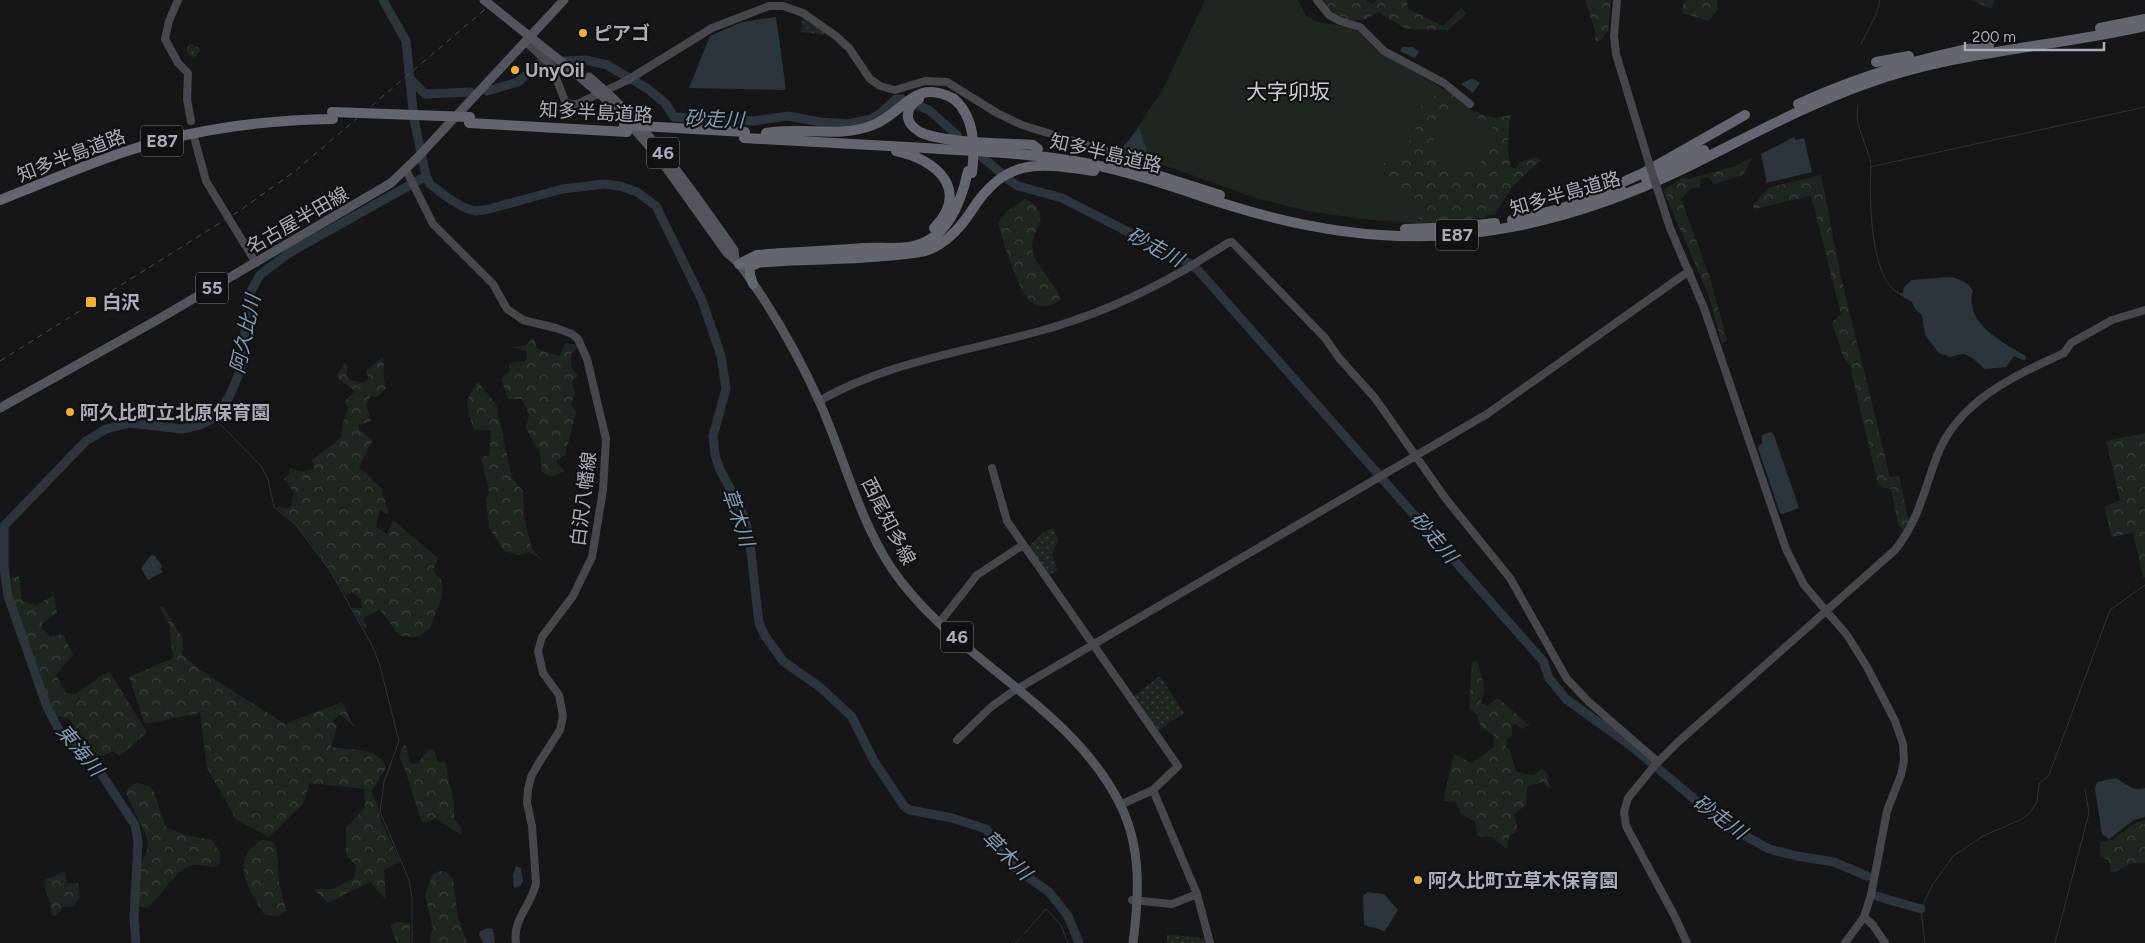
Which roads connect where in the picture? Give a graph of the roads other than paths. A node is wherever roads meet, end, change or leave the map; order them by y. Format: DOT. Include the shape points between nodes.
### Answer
graph roads {
  1 [pos="178,0"];
  2 [pos="484,0"];
  3 [pos="494,0"];
  4 [pos="564,0"];
  5 [pos="1317,0"];
  6 [pos="1617,0"];
  7 [pos="2145,19"];
  8 [pos="2145,26"];
  9 [pos="525,41"];
  10 [pos="1982,47"];
  11 [pos="1876,62"];
  12 [pos="570,65"];
  13 [pos="604,93"];
  14 [pos="953,101"];
  15 [pos="1470,104"];
  16 [pos="333,115"];
  17 [pos="1745,115"];
  18 [pos="191,121"];
  19 [pos="766,133"];
  20 [pos="745,135"];
  21 [pos="194,137"];
  22 [pos="802,141"];
  23 [pos="1038,149"];
  24 [pos="1115,154"];
  25 [pos="406,170"];
  26 [pos="970,172"];
  27 [pos="1161,183"];
  28 [pos="0,193"];
  29 [pos="0,200"];
  30 [pos="1572,205"];
  31 [pos="899,248"];
  32 [pos="913,253"];
  33 [pos="737,261"];
  34 [pos="758,262"];
  35 [pos="256,263"];
  36 [pos="1689,271"];
  37 [pos="753,284"];
  38 [pos="2145,310"];
  39 [pos="819,401"];
  40 [pos="0,408"];
  41 [pos="1415,457"];
  42 [pos="992,468"];
  43 [pos="1022,545"];
  44 [pos="1827,612"];
  45 [pos="940,622"];
  46 [pos="1093,645"];
  47 [pos="1018,690"];
  48 [pos="957,740"];
  49 [pos="1656,765"];
  50 [pos="1153,790"];
  51 [pos="1120,805"];
  52 [pos="1197,894"];
  53 [pos="1135,900"];
  54 [pos="1864,917"];
  55 [pos="516,943"];
  56 [pos="1133,943"];
  57 [pos="1210,943"];
  58 [pos="1687,943"];
  59 [pos="1845,943"];
  60 [pos="1885,943"];
  1 -- 18 [label="street" via="165,39 178,64 188,73 187,99"];
  2 -- 12 [label="main road, 西尾知多線 / 46, bridge"];
  3 -- 12 [label="main road, 西尾知多線 / 46"];
  4 -- 9 [label="main road, 名古屋半田線 / 55"];
  5 -- 15 [label="street" via="1329,15 1360,28 1384,51 1444,83"];
  6 -- 36 [label="street, bridge" via="1616,54 1658,191"];
  7 -- 10 [label="highway, 知多半島道路 / E87"];
  8 -- 27 [label="highway, 知多半島道路 / E87" via="1988,52 1879,79 1788,116 1686,168 1620,196 1558,217 1510,228 1428,236 1360,234 1264,215"];
  9 -- 13 [label="street" via="549,62 565,101 577,104"];
  9 -- 25 [label="main road, 名古屋半田線 / 55"];
  10 -- 11 [label="highway" via="1975,45"];
  10 -- 30 [label="highway, 知多半島道路 / E87" via="1896,66 1834,88 1646,178"];
  12 -- 13 [label="main road, 西尾知多線 / 46"];
  13 -- 24 [label="street" via="712,28 769,6 790,7 804,13 843,42 870,79 880,86 900,90 925,81 947,82 1022,125"];
  13 -- 33 [label="main road, 西尾知多線 / 46" via="657,155 727,253"];
  14 -- 19 [label="highway" via="940,93 922,93 865,128"];
  14 -- 23 [label="highway" via="938,96 921,98 909,108 910,122 917,130 932,136 1033,145"];
  14 -- 26 [label="highway, bridge" via="963,108 970,124 973,147"];
  16 -- 20 [label="highway, 知多半島道路 / E87"];
  16 -- 28 [label="highway, 知多半島道路 / E87" via="269,115 176,130 121,146"];
  16 -- 29 [label="highway, 知多半島道路 / E87" via="260,122 178,137 124,152"];
  17 -- 30 [label="highway" via="1643,173"];
  19 -- 20 [label="highway, 知多半島道路 / E87"];
  19 -- 23 [label="highway, 知多半島道路 / E87"];
  20 -- 22 [label="highway, 知多半島道路 / E87"];
  21 -- 35 [label="street" via="203,174"];
  22 -- 27 [label="highway, 知多半島道路 / E87" via="1047,157 1090,164"];
  22 -- 31 [label="highway" via="806,145 898,152 928,162 943,175 950,202 946,213 923,237"];
  23 -- 30 [label="highway, 知多半島道路 / E87" via="1138,169 1292,216 1361,227 1458,227 1517,220"];
  25 -- 35 [label="main road, 名古屋半田線 / 55" via="379,192"];
  25 -- 55 [label="street, 白沢八幡線" via="433,224 493,284 507,309 523,320 556,328 578,339 587,360 606,439 592,557 573,596 542,637 538,651 543,674 559,695 563,716 560,730 531,777 528,789 536,883 518,920"];
  26 -- 31 [label="highway" via="960,203 949,221 925,242"];
  26 -- 32 [label="highway" via="966,201 955,222 935,242"];
  27 -- 32 [label="highway" via="1087,170 1042,166 1019,168 987,188 965,222 945,241 929,250"];
  31 -- 33 [label="highway" via="757,255"];
  32 -- 34 [label="highway" via="849,260"];
  33 -- 34 [label="highway"];
  33 -- 37 [label="main road, 西尾知多線 / 46"];
  34 -- 37 [label="highway" via="750,267"];
  35 -- 40 [label="main road, 名古屋半田線 / 55"];
  36 -- 41 [label="street" via="1487,414"];
  36 -- 44 [label="street" via="1786,549 1804,585"];
  37 -- 39 [label="main road, 西尾知多線 / 46" via="788,338"];
  38 -- 44 [label="street" via="2112,320 2071,343 2064,353 1995,388 1970,407 1944,441 1922,504 1907,534 1886,559"];
  39 -- 41 [label="street" via="886,371 1034,333 1131,299 1232,242 1326,338 1339,358 1375,398"];
  39 -- 45 [label="main road, 西尾知多線 / 46" via="891,568 911,594"];
  41 -- 46 [label="street"];
  41 -- 49 [label="street" via="1510,578 1567,679"];
  42 -- 43 [label="street" via="1007,521"];
  43 -- 45 [label="street" via="977,575"];
  43 -- 46 [label="street"];
  44 -- 49 [label="street"];
  44 -- 54 [label="street" via="1867,667 1903,744 1901,775 1887,811"];
  45 -- 47 [label="main road, 西尾知多線 / 46"];
  46 -- 47 [label="street"];
  46 -- 50 [label="street" via="1178,766"];
  47 -- 48 [label="street" via="991,707"];
  47 -- 51 [label="main road, 西尾知多線 / 46" via="1074,739 1100,771"];
  49 -- 58 [label="street" via="1628,798 1625,820"];
  50 -- 51 [label="street"];
  50 -- 52 [label="street"];
  51 -- 53 [label="main road, 西尾知多線 / 46" via="1133,838"];
  52 -- 53 [label="street" via="1172,904"];
  52 -- 57 [label="street"];
  53 -- 56 [label="main road, 西尾知多線 / 46"];
  54 -- 59 [label="street"];
  54 -- 60 [label="street"];
}
